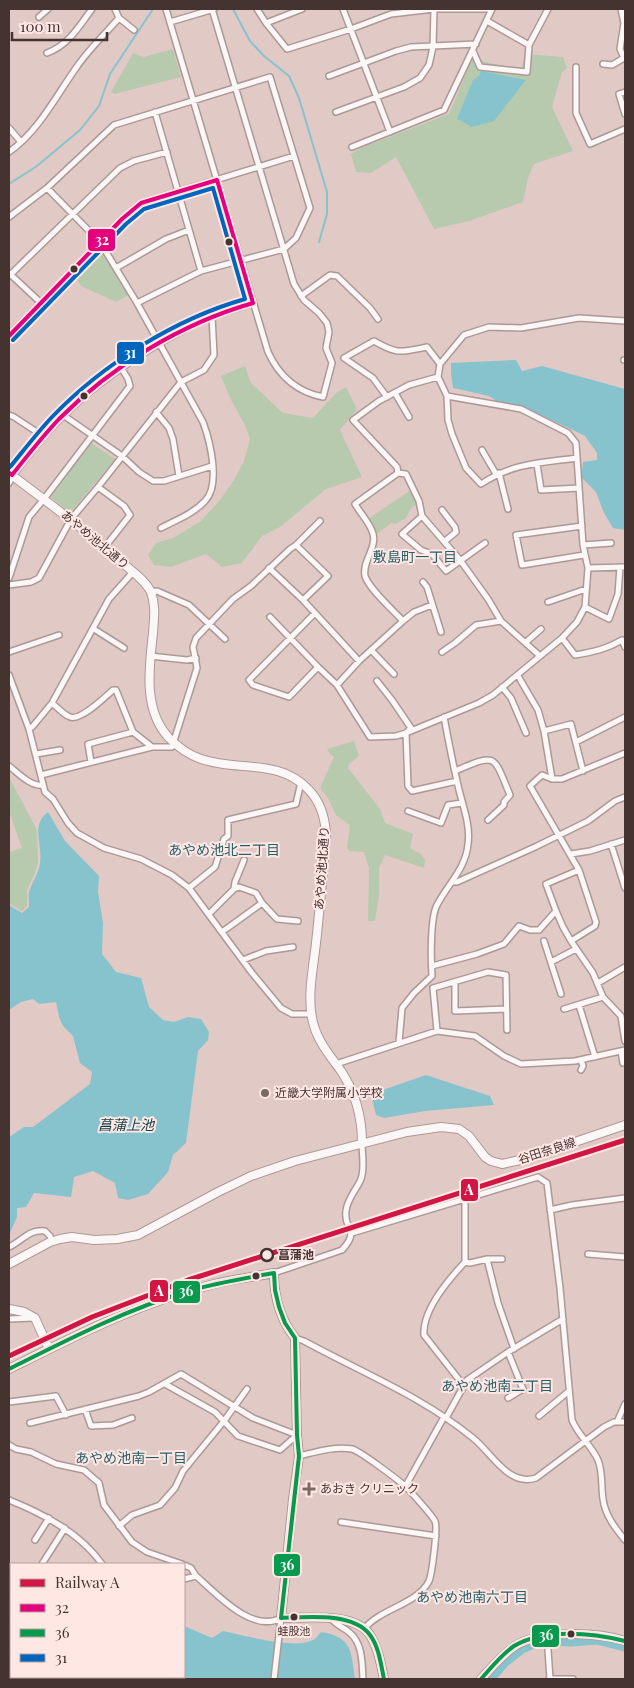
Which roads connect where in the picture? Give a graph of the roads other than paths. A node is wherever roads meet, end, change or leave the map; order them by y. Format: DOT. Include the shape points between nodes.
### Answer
graph roads {
  1 [pos="48,9"];
  2 [pos="92,9"];
  3 [pos="115,9"];
  4 [pos="166,9"];
  5 [pos="213,9"];
  6 [pos="258,9"];
  7 [pos="302,9"];
  8 [pos="343,9"];
  9 [pos="434,9"];
  10 [pos="548,9"];
  11 [pos="621,9"];
  12 [pos="39,17"];
  13 [pos="119,18"];
  14 [pos="487,21"];
  15 [pos="170,22"];
  16 [pos="266,22"];
  17 [pos="351,29"];
  18 [pos="134,30"];
  19 [pos="476,44"];
  20 [pos="529,45"];
  21 [pos="433,47"];
  22 [pos="473,51"];
  23 [pos="47,53"];
  24 [pos="364,62"];
  25 [pos="603,64"];
  26 [pos="576,67"];
  27 [pos="329,76"];
  28 [pos="234,88"];
  29 [pos="625,92"];
  30 [pos="377,96"];
  31 [pos="193,101"];
  32 [pos="155,112"];
  33 [pos="336,112"];
  34 [pos="625,114"];
  35 [pos="9,128"];
  36 [pos="625,129"];
  37 [pos="390,132"];
  38 [pos="21,142"];
  39 [pos="352,147"];
  40 [pos="9,152"];
  41 [pos="167,152"];
  42 [pos="294,156"];
  43 [pos="259,167"];
  44 [pos="217,180"];
  45 [pos="47,188"];
  46 [pos="179,191"];
  47 [pos="72,214"];
  48 [pos="9,217"];
  49 [pos="189,230"];
  50 [pos="100,242"];
  51 [pos="284,249"];
  52 [pos="240,260"];
  53 [pos="116,268"];
  54 [pos="201,271"];
  55 [pos="9,274"];
  56 [pos="301,296"];
  57 [pos="40,302"];
  58 [pos="137,302"];
  59 [pos="253,303"];
  60 [pos="212,316"];
  61 [pos="378,319"];
  62 [pos="625,321"];
  63 [pos="9,336"];
  64 [pos="159,344"];
  65 [pos="440,364"];
  66 [pos="122,369"];
  67 [pos="438,377"];
  68 [pos="182,382"];
  69 [pos="395,393"];
  70 [pos="447,396"];
  71 [pos="387,397"];
  72 [pos="156,412"];
  73 [pos="9,415"];
  74 [pos="63,415"];
  75 [pos="408,417"];
  76 [pos="92,435"];
  77 [pos="43,436"];
  78 [pos="482,450"];
  79 [pos="122,456"];
  80 [pos="577,458"];
  81 [pos="537,464"];
  82 [pos="212,466"];
  83 [pos="398,473"];
  84 [pos="10,474"];
  85 [pos="497,474"];
  86 [pos="179,476"];
  87 [pos="9,483"];
  88 [pos="98,487"];
  89 [pos="579,488"];
  90 [pos="44,499"];
  91 [pos="508,509"];
  92 [pos="442,510"];
  93 [pos="422,516"];
  94 [pos="71,519"];
  95 [pos="320,521"];
  96 [pos="582,526"];
  97 [pos="161,528"];
  98 [pos="445,541"];
  99 [pos="611,542"];
  100 [pos="485,543"];
  101 [pos="296,545"];
  102 [pos="584,545"];
  103 [pos="105,547"];
  104 [pos="584,555"];
  105 [pos="460,560"];
  106 [pos="623,567"];
  107 [pos="270,568"];
  108 [pos="588,568"];
  109 [pos="133,572"];
  110 [pos="9,578"];
  111 [pos="423,582"];
  112 [pos="9,585"];
  113 [pos="586,589"];
  114 [pos="150,592"];
  115 [pos="303,600"];
  116 [pos="548,602"];
  117 [pos="432,605"];
  118 [pos="585,607"];
  119 [pos="315,614"];
  120 [pos="270,617"];
  121 [pos="403,621"];
  122 [pos="501,621"];
  123 [pos="208,623"];
  124 [pos="94,629"];
  125 [pos="541,629"];
  126 [pos="441,632"];
  127 [pos="59,635"];
  128 [pos="288,638"];
  129 [pos="562,638"];
  130 [pos="624,638"];
  131 [pos="225,639"];
  132 [pos="526,642"];
  133 [pos="625,647"];
  134 [pos="124,648"];
  135 [pos="371,650"];
  136 [pos="9,652"];
  137 [pos="442,652"];
  138 [pos="150,656"];
  139 [pos="540,656"];
  140 [pos="196,658"];
  141 [pos="359,661"];
  142 [pos="318,667"];
  143 [pos="394,674"];
  144 [pos="9,675"];
  145 [pos="518,676"];
  146 [pos="377,681"];
  147 [pos="337,685"];
  148 [pos="502,687"];
  149 [pos="52,703"];
  150 [pos="444,717"];
  151 [pos="625,717"];
  152 [pos="29,729"];
  153 [pos="544,731"];
  154 [pos="133,732"];
  155 [pos="406,733"];
  156 [pos="526,733"];
  157 [pos="576,742"];
  158 [pos="174,743"];
  159 [pos="152,747"];
  160 [pos="60,750"];
  161 [pos="625,753"];
  162 [pos="36,754"];
  163 [pos="91,762"];
  164 [pos="9,766"];
  165 [pos="455,771"];
  166 [pos="583,771"];
  167 [pos="41,775"];
  168 [pos="552,779"];
  169 [pos="456,781"];
  170 [pos="301,782"];
  171 [pos="43,784"];
  172 [pos="625,797"];
  173 [pos="462,803"];
  174 [pos="408,811"];
  175 [pos="488,820"];
  176 [pos="558,834"];
  177 [pos="625,840"];
  178 [pos="612,844"];
  179 [pos="571,854"];
  180 [pos="244,860"];
  181 [pos="579,870"];
  182 [pos="452,882"];
  183 [pos="189,888"];
  184 [pos="625,888"];
  185 [pos="234,889"];
  186 [pos="262,903"];
  187 [pos="556,911"];
  188 [pos="209,914"];
  189 [pos="298,921"];
  190 [pos="222,932"];
  191 [pos="571,941"];
  192 [pos="544,942"];
  193 [pos="293,947"];
  194 [pos="576,948"];
  195 [pos="243,960"];
  196 [pos="551,962"];
  197 [pos="432,966"];
  198 [pos="625,967"];
  199 [pos="455,982"];
  200 [pos="598,983"];
  201 [pos="561,994"];
  202 [pos="603,997"];
  203 [pos="579,1005"];
  204 [pos="506,1009"];
  205 [pos="564,1009"];
  206 [pos="311,1014"];
  207 [pos="623,1015"];
  208 [pos="508,1030"];
  209 [pos="437,1031"];
  210 [pos="625,1041"];
  211 [pos="399,1042"];
  212 [pos="623,1050"];
  213 [pos="595,1057"];
  214 [pos="581,1060"];
  215 [pos="336,1064"];
  216 [pos="623,1064"];
  217 [pos="581,1070"];
  218 [pos="625,1126"];
  219 [pos="362,1143"];
  220 [pos="625,1198"];
  221 [pos="465,1200"];
  222 [pos="550,1210"];
  223 [pos="352,1233"];
  224 [pos="52,1242"];
  225 [pos="9,1247"];
  226 [pos="588,1254"];
  227 [pos="625,1257"];
  228 [pos="487,1259"];
  229 [pos="502,1259"];
  230 [pos="465,1262"];
  231 [pos="9,1264"];
  232 [pos="274,1273"];
  233 [pos="9,1309"];
  234 [pos="9,1319"];
  235 [pos="562,1319"];
  236 [pos="36,1320"];
  237 [pos="295,1338"];
  238 [pos="49,1349"];
  239 [pos="514,1349"];
  240 [pos="508,1352"];
  241 [pos="9,1369"];
  242 [pos="164,1384"];
  243 [pos="464,1386"];
  244 [pos="247,1389"];
  245 [pos="569,1391"];
  246 [pos="508,1398"];
  247 [pos="9,1402"];
  248 [pos="625,1404"];
  249 [pos="235,1407"];
  250 [pos="85,1410"];
  251 [pos="66,1415"];
  252 [pos="539,1416"];
  253 [pos="445,1417"];
  254 [pos="132,1418"];
  255 [pos="224,1421"];
  256 [pos="617,1422"];
  257 [pos="625,1422"];
  258 [pos="30,1423"];
  259 [pos="296,1436"];
  260 [pos="585,1442"];
  261 [pos="9,1445"];
  262 [pos="299,1456"];
  263 [pos="405,1487"];
  264 [pos="9,1500"];
  265 [pos="49,1518"];
  266 [pos="341,1522"];
  267 [pos="119,1526"];
  268 [pos="65,1528"];
  269 [pos="436,1536"];
  270 [pos="35,1540"];
  271 [pos="625,1540"];
  272 [pos="171,1562"];
  273 [pos="43,1563"];
  274 [pos="101,1563"];
  275 [pos="185,1566"];
  276 [pos="196,1576"];
  277 [pos="185,1579"];
  278 [pos="281,1618"];
  279 [pos="331,1618"];
  280 [pos="365,1628"];
  281 [pos="547,1636"];
  282 [pos="625,1641"];
  283 [pos="274,1679"];
  284 [pos="363,1679"];
  285 [pos="384,1679"];
  286 [pos="481,1679"];
  287 [pos="550,1679"];
  288 [pos="573,1679"];
  1 -- 12 [label="street"];
  2 -- 23 [label="street" via="71,37"];
  3 -- 13 [label="street"];
  4 -- 15 [label="street"];
  5 -- 15 [label="street"];
  5 -- 28 [label="street"];
  6 -- 16 [label="street"];
  7 -- 16 [label="street"];
  8 -- 17 [label="street"];
  9 -- 14 [label="street" via="492,9"];
  9 -- 17 [label="street" via="391,14"];
  9 -- 21 [label="street"];
  10 -- 20 [label="street"];
  11 -- 25 [label="street" via="624,23 620,49 624,58 612,65"];
  13 -- 18 [label="street"];
  13 -- 38 [label="street" via="77,66 51,106"];
  14 -- 19 [label="street"];
  14 -- 20 [label="street"];
  15 -- 31 [label="street"];
  16 -- 17 [label="street" via="287,49"];
  17 -- 24 [label="street"];
  19 -- 21 [label="street"];
  19 -- 22 [label="street"];
  20 -- 22 [label="street" via="527,72 480,67"];
  21 -- 24 [label="street" via="410,47"];
  21 -- 30 [label="street" via="429,65 420,78"];
  22 -- 37 [label="street" via="444,110"];
  24 -- 27 [label="street"];
  24 -- 30 [label="street"];
  26 -- 36 [label="street" via="576,113 590,144"];
  28 -- 31 [label="street"];
  28 -- 42 [label="street" via="270,77"];
  28 -- 43 [label="street"];
  29 -- 34 [label="street" via="619,94"];
  30 -- 33 [label="street"];
  30 -- 37 [label="street"];
  31 -- 32 [label="street"];
  31 -- 44 [label="street"];
  32 -- 41 [label="street"];
  32 -- 45 [label="street" via="114,125"];
  35 -- 38 [label="street"];
  37 -- 39 [label="street"];
  38 -- 40 [label="street"];
  41 -- 46 [label="street"];
  41 -- 47 [label="street" via="120,168"];
  42 -- 43 [label="street"];
  42 -- 51 [label="street" via="310,208 296,238"];
  43 -- 44 [label="street"];
  43 -- 51 [label="street"];
  44 -- 46 [label="street"];
  44 -- 52 [label="street"];
  45 -- 47 [label="street"];
  45 -- 48 [label="street"];
  46 -- 49 [label="street"];
  46 -- 50 [label="street" via="141,203"];
  47 -- 50 [label="street"];
  47 -- 55 [label="street"];
  49 -- 53 [label="street" via="166,239"];
  49 -- 54 [label="street"];
  50 -- 53 [label="street"];
  50 -- 57 [label="street"];
  51 -- 52 [label="street"];
  51 -- 56 [label="street" via="294,284"];
  52 -- 54 [label="street"];
  52 -- 59 [label="street"];
  53 -- 58 [label="street"];
  54 -- 58 [label="street"];
  55 -- 57 [label="street"];
  56 -- 59 [label="street" via="327,323 329,332 326,348 332,363 323,397 298,388 277,369 268,352"];
  56 -- 61 [label="street" via="330,275 337,276"];
  57 -- 63 [label="street"];
  58 -- 64 [label="street"];
  59 -- 60 [label="street"];
  60 -- 64 [label="street"];
  60 -- 68 [label="street" via="214,355 204,370"];
  62 -- 65 [label="street" via="579,318 522,328 489,327 464,335"];
  64 -- 66 [label="street"];
  64 -- 68 [label="street"];
  65 -- 67 [label="street"];
  65 -- 71 [label="street" via="427,347 399,353 374,341 344,358 373,378"];
  66 -- 74 [label="street"];
  66 -- 76 [label="street" via="130,386"];
  67 -- 69 [label="street" via="409,385"];
  67 -- 70 [label="street"];
  68 -- 72 [label="street"];
  68 -- 82 [label="street" via="203,422 210,443"];
  69 -- 71 [label="street"];
  69 -- 75 [label="street"];
  70 -- 80 [label="street" via="521,409 568,433 576,443"];
  70 -- 85 [label="street" via="450,427 466,468 481,484"];
  71 -- 83 [label="street" via="353,420 397,467"];
  72 -- 79 [label="street"];
  72 -- 86 [label="street" via="173,439"];
  73 -- 77 [label="street"];
  74 -- 76 [label="street"];
  74 -- 77 [label="street"];
  76 -- 79 [label="street"];
  76 -- 90 [label="street"];
  77 -- 84 [label="street"];
  78 -- 85 [label="street"];
  79 -- 86 [label="street" via="153,481"];
  79 -- 88 [label="street"];
  80 -- 81 [label="street"];
  80 -- 89 [label="street"];
  81 -- 85 [label="street"];
  81 -- 89 [label="street" via="541,490"];
  82 -- 86 [label="street"];
  82 -- 97 [label="street" via="213,487 206,500 192,512"];
  83 -- 93 [label="street" via="406,474 419,501"];
  83 -- 121 [label="street" via="355,504 373,533 365,576"];
  84 -- 87 [label="street"];
  84 -- 90 [label="street, あやめ池北通り"];
  85 -- 91 [label="street"];
  88 -- 94 [label="street"];
  88 -- 103 [label="street" via="124,506 130,515"];
  89 -- 96 [label="street"];
  90 -- 94 [label="street, あやめ池北通り"];
  90 -- 110 [label="street" via="29,517"];
  92 -- 98 [label="street" via="456,532"];
  93 -- 98 [label="street"];
  93 -- 105 [label="street" via="402,534 421,550 432,554 446,571"];
  94 -- 103 [label="street, あやめ池北通り"];
  94 -- 112 [label="street" via="39,578"];
  95 -- 101 [label="street"];
  96 -- 102 [label="street"];
  96 -- 104 [label="street" via="516,535 522,565"];
  98 -- 105 [label="street"];
  99 -- 102 [label="street"];
  100 -- 105 [label="street"];
  101 -- 107 [label="street"];
  101 -- 115 [label="street" via="328,576"];
  102 -- 104 [label="street"];
  103 -- 109 [label="street, あやめ池北通り"];
  104 -- 108 [label="street"];
  105 -- 122 [label="street"];
  106 -- 108 [label="street"];
  106 -- 118 [label="street" via="609,619"];
  107 -- 115 [label="street"];
  107 -- 123 [label="street"];
  108 -- 113 [label="street"];
  109 -- 114 [label="street, あやめ池北通り"];
  109 -- 124 [label="street" via="109,600"];
  111 -- 117 [label="street"];
  113 -- 116 [label="street"];
  113 -- 118 [label="street"];
  114 -- 123 [label="street" via="156,591 189,605"];
  114 -- 138 [label="street, あやめ池北通り" via="155,609"];
  115 -- 119 [label="street"];
  117 -- 121 [label="street" via="414,612"];
  117 -- 126 [label="street"];
  118 -- 129 [label="street" via="577,622"];
  119 -- 128 [label="street"];
  119 -- 141 [label="street"];
  120 -- 128 [label="street"];
  121 -- 135 [label="street"];
  122 -- 132 [label="street"];
  122 -- 137 [label="street" via="476,625"];
  123 -- 131 [label="street"];
  123 -- 140 [label="street" via="196,638 193,647"];
  124 -- 134 [label="street"];
  124 -- 149 [label="street"];
  125 -- 132 [label="street"];
  127 -- 136 [label="street"];
  128 -- 142 [label="street"];
  128 -- 142 [label="street" via="249,680 253,685 289,697"];
  129 -- 130 [label="street" via="575,655 601,650"];
  129 -- 139 [label="street"];
  130 -- 133 [label="street"];
  132 -- 139 [label="street"];
  135 -- 141 [label="street"];
  135 -- 143 [label="street"];
  138 -- 140 [label="street"];
  138 -- 158 [label="street, あやめ池北通り" via="149,684 153,709 162,729"];
  139 -- 145 [label="street"];
  140 -- 158 [label="street" via="197,668"];
  141 -- 147 [label="street"];
  142 -- 147 [label="street"];
  144 -- 152 [label="street"];
  145 -- 148 [label="street"];
  145 -- 153 [label="street" via="538,710"];
  146 -- 155 [label="street" via="411,728"];
  147 -- 155 [label="street" via="370,737"];
  148 -- 150 [label="street" via="479,703"];
  148 -- 156 [label="street"];
  149 -- 152 [label="street"];
  149 -- 154 [label="street" via="74,718 116,690"];
  150 -- 155 [label="street"];
  150 -- 165 [label="street"];
  151 -- 157 [label="street"];
  152 -- 162 [label="street"];
  153 -- 157 [label="street" via="571,724"];
  153 -- 168 [label="street"];
  154 -- 159 [label="street"];
  154 -- 163 [label="street" via="88,744"];
  155 -- 169 [label="street" via="408,786 412,791"];
  157 -- 166 [label="street"];
  158 -- 159 [label="street" via="172,747"];
  158 -- 170 [label="street, あやめ池北通り" via="200,759 279,771"];
  159 -- 163 [label="street"];
  160 -- 162 [label="street"];
  161 -- 166 [label="street"];
  162 -- 167 [label="street"];
  163 -- 167 [label="street"];
  164 -- 171 [label="street" via="32,783"];
  165 -- 169 [label="street"];
  165 -- 175 [label="street" via="484,759 497,765 510,795"];
  166 -- 168 [label="street"];
  167 -- 171 [label="street"];
  168 -- 176 [label="street" via="542,775 530,786"];
  169 -- 173 [label="street"];
  170 -- 183 [label="street" via="296,804 228,820 228,836 224,839 215,867"];
  170 -- 206 [label="street, あやめ池北通り" via="318,802 326,834"];
  171 -- 183 [label="street" via="45,792 77,833 104,848 141,859"];
  172 -- 176 [label="street" via="588,821"];
  173 -- 174 [label="street" via="448,805 441,823"];
  173 -- 182 [label="street" via="468,845 465,860"];
  176 -- 179 [label="street"];
  176 -- 182 [label="street"];
  177 -- 178 [label="street"];
  178 -- 179 [label="street"];
  178 -- 184 [label="street"];
  179 -- 181 [label="street"];
  180 -- 185 [label="street"];
  181 -- 187 [label="street" via="546,884"];
  181 -- 191 [label="street" via="596,922 595,926"];
  182 -- 197 [label="street" via="436,906"];
  183 -- 188 [label="street"];
  185 -- 186 [label="street" via="239,887 256,893"];
  185 -- 188 [label="street"];
  186 -- 189 [label="street" via="277,919"];
  186 -- 190 [label="street"];
  187 -- 191 [label="street"];
  187 -- 197 [label="street" via="539,930 519,926 504,944"];
  188 -- 190 [label="street"];
  190 -- 195 [label="street"];
  191 -- 194 [label="street"];
  192 -- 196 [label="street"];
  193 -- 195 [label="street" via="266,951"];
  194 -- 196 [label="street"];
  194 -- 200 [label="street"];
  195 -- 206 [label="street" via="280,1008 292,1014"];
  196 -- 201 [label="street"];
  197 -- 211 [label="street" via="432,976 402,1008"];
  198 -- 200 [label="street"];
  199 -- 204 [label="street" via="455,1011"];
  199 -- 204 [label="street" via="488,972 506,974"];
  199 -- 209 [label="street" via="434,988"];
  200 -- 202 [label="street"];
  202 -- 203 [label="street"];
  202 -- 207 [label="street"];
  203 -- 205 [label="street"];
  203 -- 213 [label="street"];
  204 -- 208 [label="street"];
  206 -- 215 [label="street, あやめ池北通り" via="317,1034"];
  207 -- 210 [label="street"];
  209 -- 211 [label="street"];
  209 -- 214 [label="street" via="475,1036 521,1064"];
  211 -- 215 [label="street"];
  212 -- 213 [label="street"];
  212 -- 216 [label="street"];
  213 -- 214 [label="street"];
  214 -- 217 [label="street" via="584,1066"];
  215 -- 219 [label="street, あやめ池北通り" via="356,1105"];
  218 -- 219 [label="street, 谷田奈良線" via="502,1164 485,1157 470,1136 459,1128 424,1129"];
  219 -- 223 [label="street, あやめ池北通り" via="362,1177 348,1203 346,1216"];
  219 -- 224 [label="street, 谷田奈良線" via="251,1176 138,1235 94,1240 72,1237"];
  220 -- 222 [label="street"];
  221 -- 222 [label="street" via="538,1177 547,1183"];
  221 -- 223 [label="street"];
  221 -- 230 [label="street"];
  222 -- 235 [label="street"];
  223 -- 232 [label="street" via="342,1250"];
  224 -- 225 [label="street" via="45,1231 37,1230"];
  224 -- 231 [label="street, 谷田奈良線"];
  226 -- 227 [label="street"];
  228 -- 229 [label="street"];
  228 -- 230 [label="street"];
  228 -- 239 [label="street"];
  230 -- 243 [label="street" via="435,1302 424,1328 424,1335"];
  232 -- 237 [label="street" via="279,1308"];
  232 -- 238 [label="street" via="214,1284 163,1300 105,1322"];
  233 -- 236 [label="street" via="24,1312"];
  234 -- 236 [label="street"];
  235 -- 239 [label="street"];
  235 -- 245 [label="street"];
  236 -- 238 [label="street"];
  237 -- 253 [label="street"];
  237 -- 259 [label="street"];
  238 -- 241 [label="street"];
  239 -- 240 [label="street"];
  240 -- 243 [label="street" via="467,1380"];
  240 -- 246 [label="street" via="522,1389"];
  242 -- 249 [label="street" via="181,1374"];
  242 -- 250 [label="street" via="139,1396"];
  242 -- 255 [label="street" via="215,1412"];
  243 -- 253 [label="street"];
  244 -- 249 [label="street"];
  245 -- 252 [label="street"];
  245 -- 260 [label="street" via="572,1420"];
  247 -- 251 [label="street" via="56,1396"];
  248 -- 256 [label="street"];
  249 -- 255 [label="street"];
  249 -- 259 [label="street" via="252,1418"];
  250 -- 251 [label="street"];
  250 -- 254 [label="street" via="91,1426 113,1425"];
  251 -- 258 [label="street"];
  253 -- 260 [label="street" via="475,1439 510,1474 523,1481 536,1478"];
  253 -- 263 [label="street"];
  255 -- 259 [label="street" via="238,1436 280,1450"];
  255 -- 267 [label="street" via="160,1505 132,1515"];
  256 -- 257 [label="street"];
  256 -- 260 [label="street" via="604,1427"];
  259 -- 262 [label="street"];
  260 -- 271 [label="street" via="600,1467 607,1512"];
  261 -- 267 [label="street" via="56,1464 84,1470 99,1483 104,1505"];
  262 -- 263 [label="street" via="340,1447 355,1450"];
  262 -- 278 [label="street"];
  263 -- 269 [label="street" via="436,1522"];
  264 -- 265 [label="street"];
  265 -- 268 [label="street"];
  265 -- 270 [label="street"];
  266 -- 269 [label="street"];
  267 -- 272 [label="street" via="132,1542"];
  268 -- 273 [label="street"];
  268 -- 274 [label="street" via="94,1552"];
  269 -- 280 [label="street" via="430,1580 424,1590 371,1620"];
  275 -- 276 [label="street"];
  276 -- 277 [label="street"];
  276 -- 278 [label="street" via="236,1611 249,1618 276,1621"];
  278 -- 279 [label="street"];
  278 -- 283 [label="street"];
  279 -- 280 [label="street" via="347,1620"];
  279 -- 284 [label="street" via="334,1624 351,1633 357,1641"];
  280 -- 285 [label="street" via="375,1645"];
  281 -- 282 [label="street" via="603,1635"];
  281 -- 286 [label="street" via="530,1639 514,1647"];
  281 -- 287 [label="street"];
  287 -- 288 [label="street"];
}
